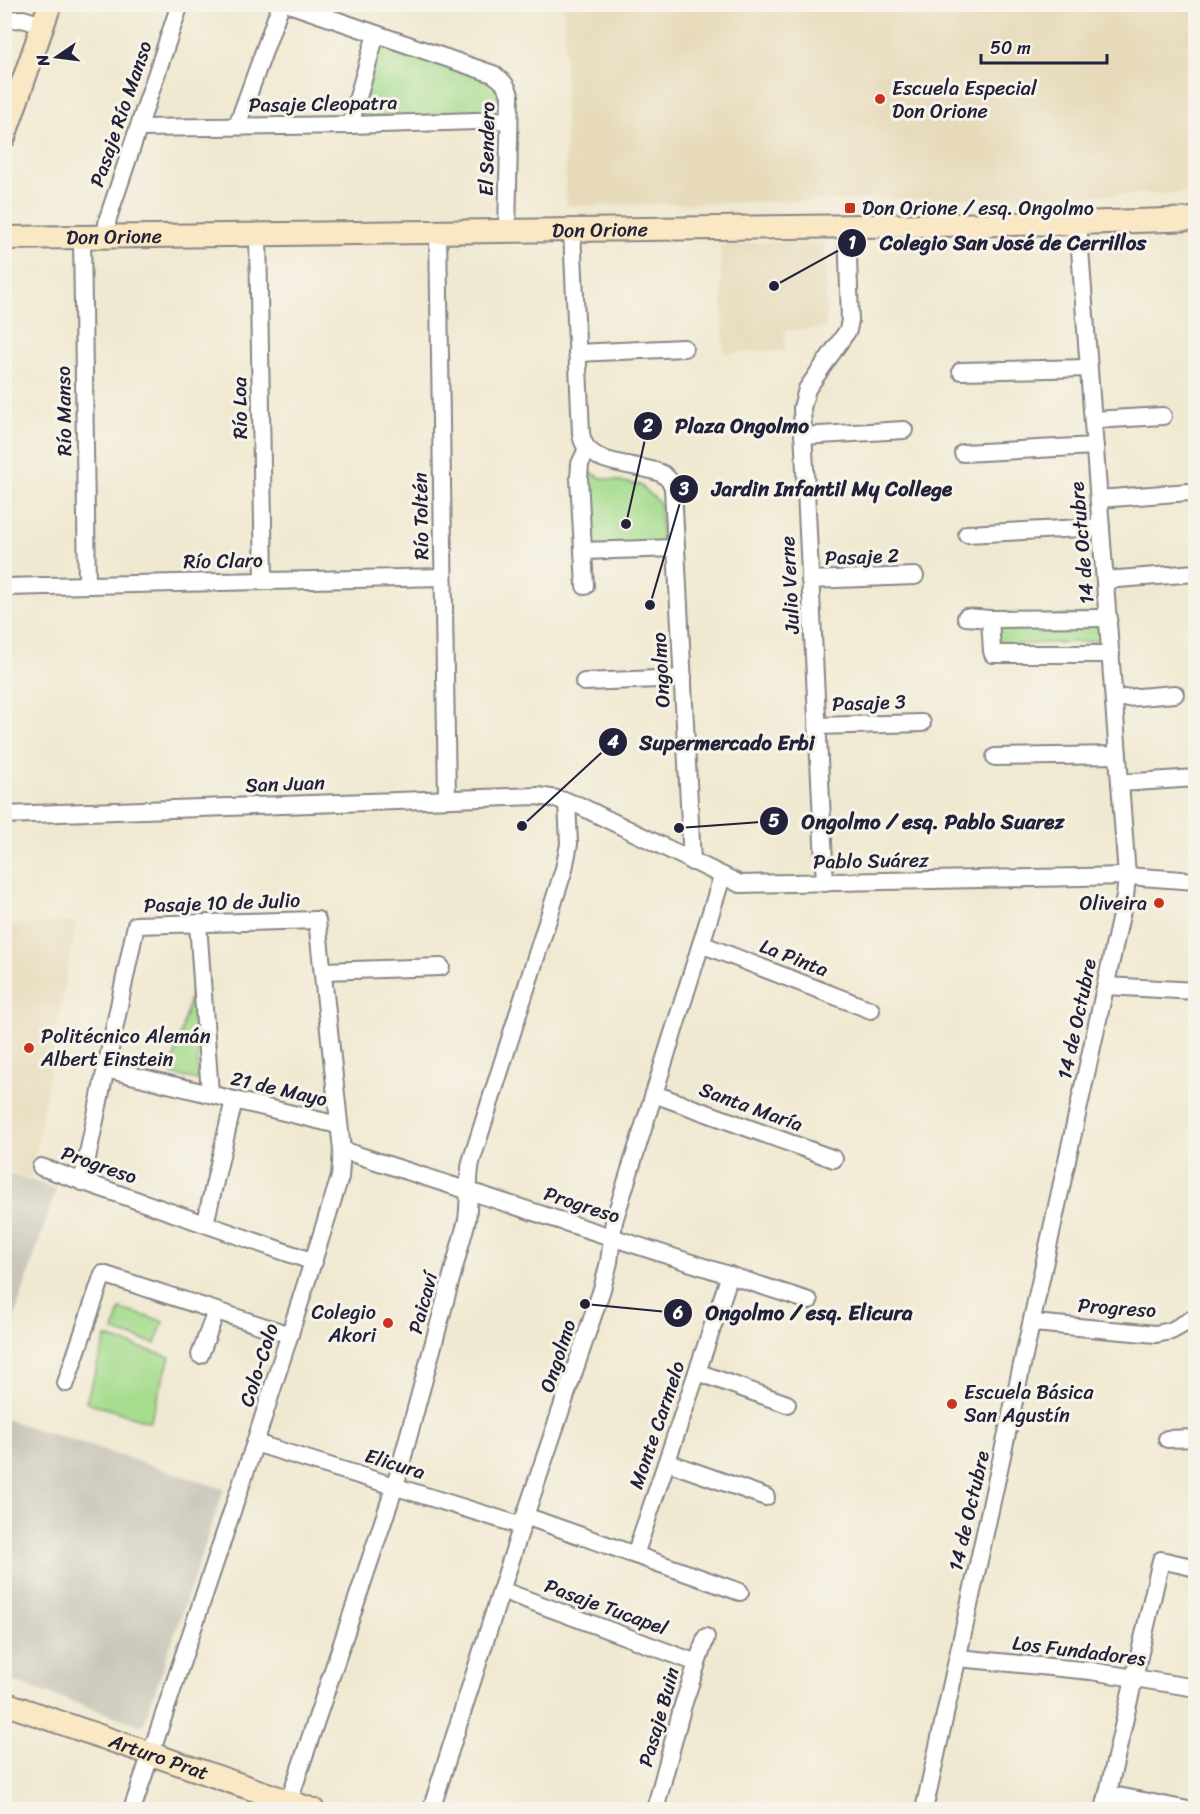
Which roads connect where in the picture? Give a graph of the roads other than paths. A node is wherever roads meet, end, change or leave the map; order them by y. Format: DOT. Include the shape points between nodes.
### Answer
graph roads {
  1 [pos="180,4"];
  2 [pos="281,4"];
  3 [pos="289,4"];
  4 [pos="46,15"];
  5 [pos="4,20"];
  6 [pos="376,34"];
  7 [pos="9,109"];
  8 [pos="508,120"];
  9 [pos="350,125"];
  10 [pos="237,126"];
  11 [pos="139,128"];
  12 [pos="4,137"];
  13 [pos="1196,219"];
  14 [pos="1078,223"];
  15 [pos="847,226"];
  16 [pos="572,230"];
  17 [pos="507,231"];
  18 [pos="438,232"];
  19 [pos="258,235"];
  20 [pos="82,237"];
  21 [pos="105,237"];
  22 [pos="4,238"];
  23 [pos="684,348"];
  24 [pos="577,353"];
  25 [pos="1089,368"];
  26 [pos="961,371"];
  27 [pos="1163,416"];
  28 [pos="1093,420"];
  29 [pos="904,430"];
  30 [pos="803,436"];
  31 [pos="1095,446"];
  32 [pos="587,449"];
  33 [pos="963,453"];
  34 [pos="1190,492"];
  35 [pos="1099,498"];
  36 [pos="1101,527"];
  37 [pos="967,534"];
  38 [pos="676,548"];
  39 [pos="583,551"];
  40 [pos="1196,573"];
  41 [pos="915,576"];
  42 [pos="443,577"];
  43 [pos="810,580"];
  44 [pos="1105,580"];
  45 [pos="264,581"];
  46 [pos="87,585"];
  47 [pos="585,586"];
  48 [pos="4,587"];
  49 [pos="966,617"];
  50 [pos="1109,618"];
  51 [pos="990,619"];
  52 [pos="1111,654"];
  53 [pos="683,678"];
  54 [pos="584,682"];
  55 [pos="1175,694"];
  56 [pos="1114,699"];
  57 [pos="922,723"];
  58 [pos="817,726"];
  59 [pos="1118,755"];
  60 [pos="995,757"];
  61 [pos="1196,778"];
  62 [pos="1120,783"];
  63 [pos="447,799"];
  64 [pos="567,801"];
  65 [pos="4,815"];
  66 [pos="692,862"];
  67 [pos="1127,876"];
  68 [pos="722,877"];
  69 [pos="1196,881"];
  70 [pos="825,883"];
  71 [pos="317,920"];
  72 [pos="198,923"];
  73 [pos="700,945"];
  74 [pos="441,967"];
  75 [pos="324,971"];
  76 [pos="1106,986"];
  77 [pos="1196,991"];
  78 [pos="871,1010"];
  79 [pos="106,1069"];
  80 [pos="210,1094"];
  81 [pos="654,1094"];
  82 [pos="234,1100"];
  83 [pos="338,1125"];
  84 [pos="342,1150"];
  85 [pos="834,1159"];
  86 [pos="41,1167"];
  87 [pos="82,1182"];
  88 [pos="469,1190"];
  89 [pos="205,1224"];
  90 [pos="612,1237"];
  91 [pos="314,1262"];
  92 [pos="730,1275"];
  93 [pos="809,1301"];
  94 [pos="216,1311"];
  95 [pos="1196,1317"];
  96 [pos="1033,1323"];
  97 [pos="291,1335"];
  98 [pos="200,1355"];
  99 [pos="697,1372"];
  100 [pos="66,1383"];
  101 [pos="787,1404"];
  102 [pos="1196,1438"];
  103 [pos="1167,1439"];
  104 [pos="255,1443"];
  105 [pos="667,1462"];
  106 [pos="394,1486"];
  107 [pos="766,1497"];
  108 [pos="523,1521"];
  109 [pos="635,1555"];
  110 [pos="1196,1568"];
  111 [pos="501,1590"];
  112 [pos="740,1592"];
  113 [pos="706,1637"];
  114 [pos="958,1658"];
  115 [pos="697,1663"];
  116 [pos="1135,1677"];
  117 [pos="1196,1688"];
  118 [pos="4,1703"];
  119 [pos="151,1754"];
  120 [pos="1106,1802"];
  121 [pos="287,1805"];
  122 [pos="132,1809"];
  123 [pos="313,1809"];
  124 [pos="431,1809"];
  125 [pos="655,1809"];
  126 [pos="924,1809"];
  127 [pos="1188,1809"];
  1 -- 11 [label="street, Pasaje Río Manso"];
  2 -- 10 [label="street"];
  3 -- 6 [label="street, El Sendero"];
  4 -- 5 [label="street"];
  4 -- 7 [label="street"];
  6 -- 8 [label="street, El Sendero" via="493,74 510,95"];
  6 -- 9 [label="street"];
  7 -- 12 [label="street"];
  8 -- 9 [label="street, Pasaje Cleopatra"];
  8 -- 17 [label="street, El Sendero"];
  9 -- 10 [label="street, Pasaje Cleopatra"];
  10 -- 11 [label="street, Pasaje Cleopatra"];
  11 -- 21 [label="street, Pasaje Río Manso"];
  13 -- 14 [label="street, Don Orione"];
  14 -- 15 [label="street, Don Orione"];
  14 -- 25 [label="street, 14 de Octubre"];
  15 -- 16 [label="street, Don Orione"];
  15 -- 30 [label="street, Julio Verne" via="848,330 804,396"];
  16 -- 17 [label="street, Don Orione"];
  16 -- 24 [label="street"];
  17 -- 18 [label="street, Don Orione"];
  18 -- 19 [label="street, Don Orione"];
  18 -- 42 [label="street, Río Toltén"];
  19 -- 21 [label="street, Don Orione"];
  19 -- 45 [label="street, Río Loa"];
  20 -- 21 [label="street, Don Orione"];
  20 -- 22 [label="street, Don Orione"];
  20 -- 46 [label="street, Río Manso"];
  23 -- 24 [label="street"];
  24 -- 32 [label="street" via="581,438"];
  25 -- 26 [label="street"];
  25 -- 28 [label="street, 14 de Octubre"];
  27 -- 28 [label="street"];
  28 -- 31 [label="street, 14 de Octubre"];
  29 -- 30 [label="street"];
  30 -- 43 [label="street, Julio Verne"];
  31 -- 33 [label="street"];
  31 -- 35 [label="street, 14 de Octubre"];
  32 -- 38 [label="street, Ongolmo" via="600,458 654,470 667,477 673,488"];
  32 -- 39 [label="street" via="579,478"];
  34 -- 35 [label="street"];
  35 -- 36 [label="street, 14 de Octubre"];
  36 -- 37 [label="street"];
  36 -- 44 [label="street, 14 de Octubre"];
  38 -- 39 [label="street"];
  38 -- 53 [label="street, Ongolmo"];
  39 -- 47 [label="street"];
  40 -- 44 [label="street"];
  41 -- 43 [label="street, Pasaje 2"];
  42 -- 45 [label="street, Río Claro"];
  42 -- 63 [label="street, Río Toltén"];
  43 -- 58 [label="street, Julio Verne"];
  44 -- 50 [label="street, 14 de Octubre"];
  45 -- 46 [label="street, Río Claro"];
  46 -- 48 [label="street, Río Claro"];
  49 -- 51 [label="street"];
  50 -- 51 [label="street"];
  50 -- 52 [label="street, 14 de Octubre"];
  51 -- 52 [label="street" via="993,654"];
  52 -- 56 [label="street, 14 de Octubre"];
  53 -- 54 [label="street"];
  53 -- 66 [label="street, Ongolmo"];
  55 -- 56 [label="street"];
  56 -- 59 [label="street, 14 de Octubre"];
  57 -- 58 [label="street, Pasaje 3"];
  58 -- 70 [label="street, Julio Verne"];
  59 -- 60 [label="street"];
  59 -- 62 [label="street, 14 de Octubre"];
  61 -- 62 [label="street"];
  62 -- 67 [label="street, 14 de Octubre"];
  63 -- 64 [label="street, San Juan" via="538,796"];
  63 -- 65 [label="street, San Juan"];
  64 -- 66 [label="street, Pablo Suárez"];
  64 -- 88 [label="street, Paicaví" via="569,844 564,869 471,1162"];
  66 -- 68 [label="street, Pablo Suárez"];
  67 -- 69 [label="street, Pablo Suárez"];
  67 -- 70 [label="street, Pablo Suárez"];
  67 -- 76 [label="street, 14 de Octubre"];
  68 -- 70 [label="street, Pablo Suárez" via="751,885"];
  68 -- 73 [label="street, Ongolmo"];
  71 -- 72 [label="street, Pasaje 10 de Julio"];
  71 -- 75 [label="street, Colo-Colo"];
  72 -- 79 [label="street, Pasaje 10 de Julio" via="136,925"];
  72 -- 80 [label="street"];
  73 -- 78 [label="street, La Pinta"];
  73 -- 81 [label="street, Ongolmo"];
  74 -- 75 [label="street"];
  75 -- 83 [label="street, Colo-Colo"];
  76 -- 77 [label="street"];
  76 -- 96 [label="street, 14 de Octubre"];
  79 -- 80 [label="street, 21 de Mayo"];
  79 -- 87 [label="street, Pasaje 10 de Julio"];
  80 -- 82 [label="street, 21 de Mayo"];
  81 -- 85 [label="street, Santa María"];
  81 -- 90 [label="street, Ongolmo"];
  82 -- 83 [label="street, 21 de Mayo"];
  82 -- 89 [label="street"];
  83 -- 84 [label="street, Colo-Colo"];
  84 -- 88 [label="street, Progreso"];
  84 -- 91 [label="street, Colo-Colo" via="340,1177"];
  86 -- 87 [label="street, Progreso"];
  87 -- 89 [label="street, Progreso"];
  88 -- 90 [label="street, Progreso"];
  88 -- 106 [label="street, Paicaví" via="466,1220"];
  89 -- 91 [label="street, Progreso"];
  90 -- 92 [label="street, Progreso"];
  90 -- 108 [label="street, Ongolmo" via="602,1289"];
  91 -- 97 [label="street, Colo-Colo"];
  92 -- 93 [label="street, Progreso"];
  92 -- 99 [label="street, Monte Carmelo"];
  94 -- 97 [label="street"];
  94 -- 98 [label="street"];
  94 -- 100 [label="street" via="103,1274"];
  95 -- 96 [label="street, Progreso" via="1171,1331 1156,1334"];
  96 -- 114 [label="street, 14 de Octubre"];
  97 -- 104 [label="street, Colo-Colo"];
  99 -- 101 [label="street"];
  99 -- 105 [label="street, Monte Carmelo"];
  102 -- 103 [label="street"];
  104 -- 106 [label="street, Elicura"];
  104 -- 119 [label="street, Colo-Colo"];
  105 -- 107 [label="street"];
  105 -- 109 [label="street, Monte Carmelo"];
  106 -- 108 [label="street, Elicura"];
  106 -- 121 [label="street, Paicaví"];
  108 -- 109 [label="street, Elicura"];
  108 -- 111 [label="street, Ongolmo"];
  109 -- 112 [label="street, Elicura"];
  110 -- 116 [label="street" via="1161,1560"];
  111 -- 115 [label="street, Pasaje Tucapel"];
  111 -- 124 [label="street, Ongolmo"];
  113 -- 115 [label="street, Pasaje Buin"];
  114 -- 116 [label="street, Los Fundadores"];
  114 -- 126 [label="street, 14 de Octubre"];
  115 -- 125 [label="street, Pasaje Buin"];
  116 -- 117 [label="street, Los Fundadores"];
  116 -- 120 [label="street"];
  118 -- 119 [label="street, Arturo Prat"];
  119 -- 121 [label="street, Arturo Prat"];
  119 -- 122 [label="street, Colo-Colo"];
  120 -- 127 [label="street"];
  121 -- 123 [label="street, Arturo Prat"];
}
